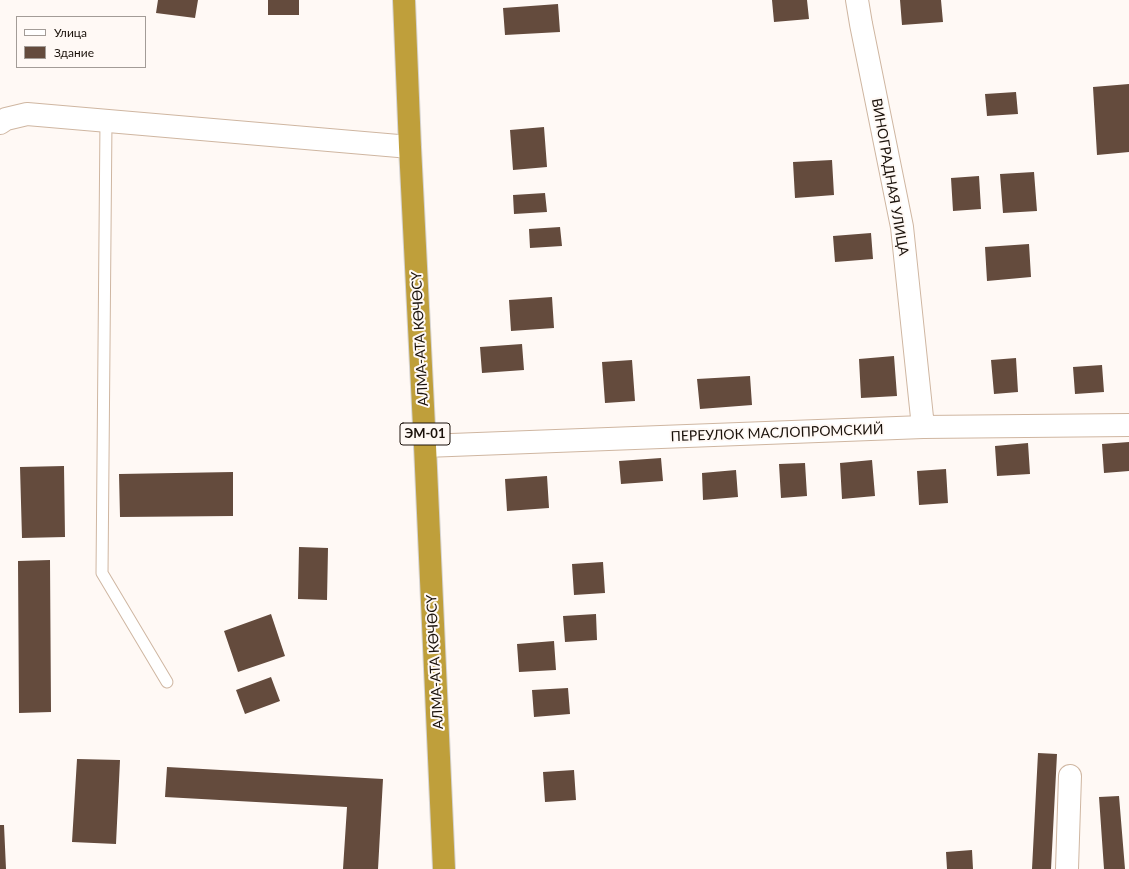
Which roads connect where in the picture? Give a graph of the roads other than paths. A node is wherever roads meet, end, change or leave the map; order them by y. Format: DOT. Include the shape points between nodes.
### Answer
graph roads {
  1 [pos="404,0"];
  2 [pos="857,0"];
  3 [pos="2,120"];
  4 [pos="106,121"];
  5 [pos="410,147"];
  6 [pos="1129,424"];
  7 [pos="923,427"];
  8 [pos="425,446"];
  9 [pos="167,682"];
  10 [pos="1070,776"];
  11 [pos="444,869"];
  12 [pos="1067,869"];
  1 -- 5 [label="highway, АЛМА-АТА КӨЧӨСҮ / ЭМ-01"];
  2 -- 7 [label="street, ВИНОГРАДНАЯ УЛИЦА" via="902,227"];
  3 -- 4 [label="street" via="27,114"];
  4 -- 5 [label="street"];
  4 -- 9 [label="lane" via="102,573"];
  5 -- 8 [label="highway, АЛМА-АТА КӨЧӨСҮ / ЭМ-01"];
  6 -- 7 [label="street, ПЕРЕУЛОК МАСЛОПРОМСКИЙ"];
  7 -- 8 [label="street, ПЕРЕУЛОК МАСЛОПРОМСКИЙ"];
  8 -- 11 [label="highway, АЛМА-АТА КӨЧӨСҮ / ЭМ-01"];
  10 -- 12 [label="street"];
}
